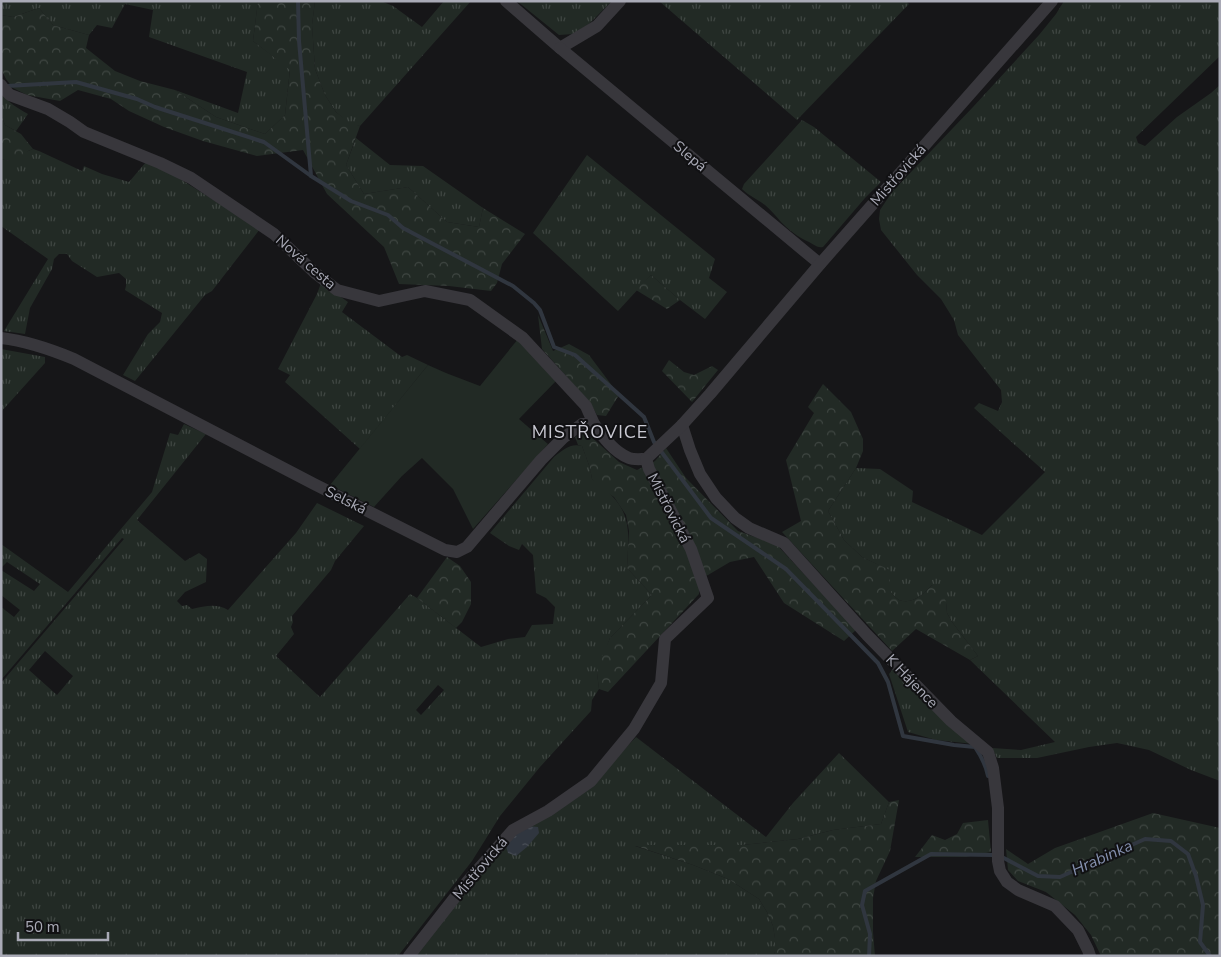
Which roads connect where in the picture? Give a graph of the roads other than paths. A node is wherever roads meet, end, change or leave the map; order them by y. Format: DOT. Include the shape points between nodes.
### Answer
graph roads {
  1 [pos="506,1"];
  2 [pos="620,1"];
  3 [pos="1052,1"];
  4 [pos="560,48"];
  5 [pos="1,85"];
  6 [pos="820,264"];
  7 [pos="1,338"];
  8 [pos="594,424"];
  9 [pos="682,425"];
  10 [pos="653,452"];
  11 [pos="409,956"];
  12 [pos="1090,956"];
  1 -- 4 [label="street, Slepá"];
  2 -- 4 [label="street" via="597,26"];
  3 -- 6 [label="street, Mistřovická"];
  4 -- 6 [label="street, Slepá"];
  5 -- 8 [label="street, Nová cesta" via="10,95 48,109 84,132 191,178 274,234 337,290 378,301 425,291 470,300 523,338 586,406"];
  6 -- 9 [label="street, Mistřovická"];
  7 -- 8 [label="street, Selská" via="28,342 74,359 445,550 457,552 466,547 564,438 582,424"];
  8 -- 10 [label="street" via="617,450 631,459"];
  9 -- 10 [label="street, Mistřovická"];
  9 -- 12 [label="street, K Hájence" via="700,474 716,498 748,528 784,543 950,721 988,752 998,808 1000,871 1018,890 1055,906 1078,930"];
  10 -- 11 [label="street, Mistřovická" via="649,469 691,549 708,598 665,639 661,683 634,729 591,781 548,811 513,830"];
}
